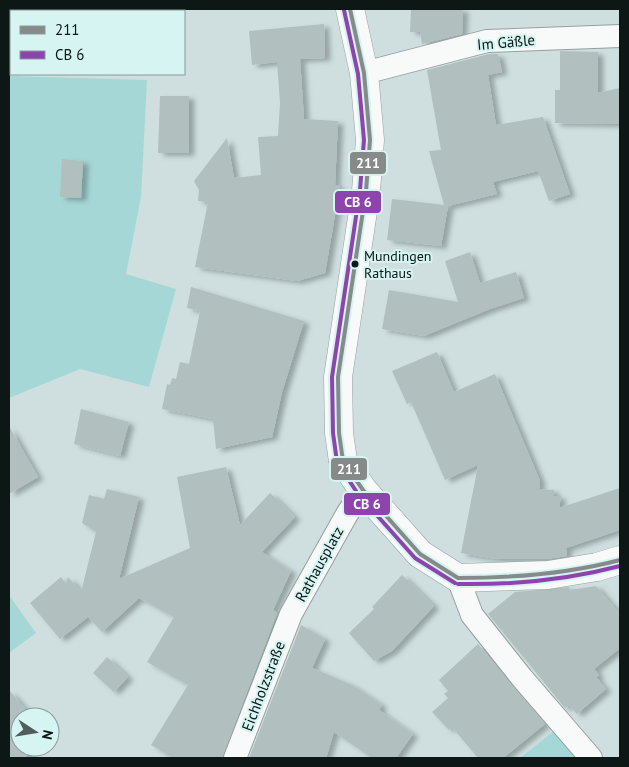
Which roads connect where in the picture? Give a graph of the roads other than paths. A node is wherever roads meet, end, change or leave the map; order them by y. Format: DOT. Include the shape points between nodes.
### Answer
graph roads {
  1 [pos="350,9"];
  2 [pos="620,36"];
  3 [pos="364,73"];
  4 [pos="363,490"];
  5 [pos="620,560"];
  6 [pos="458,578"];
  7 [pos="292,614"];
  8 [pos="235,758"];
  9 [pos="591,758"];
  1 -- 3 [label="street"];
  2 -- 3 [label="street, Im Gäßle" via="487,41"];
  3 -- 4 [label="street" via="370,140 366,191 338,378 343,461"];
  4 -- 6 [label="street" via="420,554"];
  4 -- 7 [label="street, Rathausplatz"];
  5 -- 6 [label="street" via="548,575"];
  6 -- 9 [label="street" via="472,615"];
  7 -- 8 [label="street, Eichholzstraße"];
}
